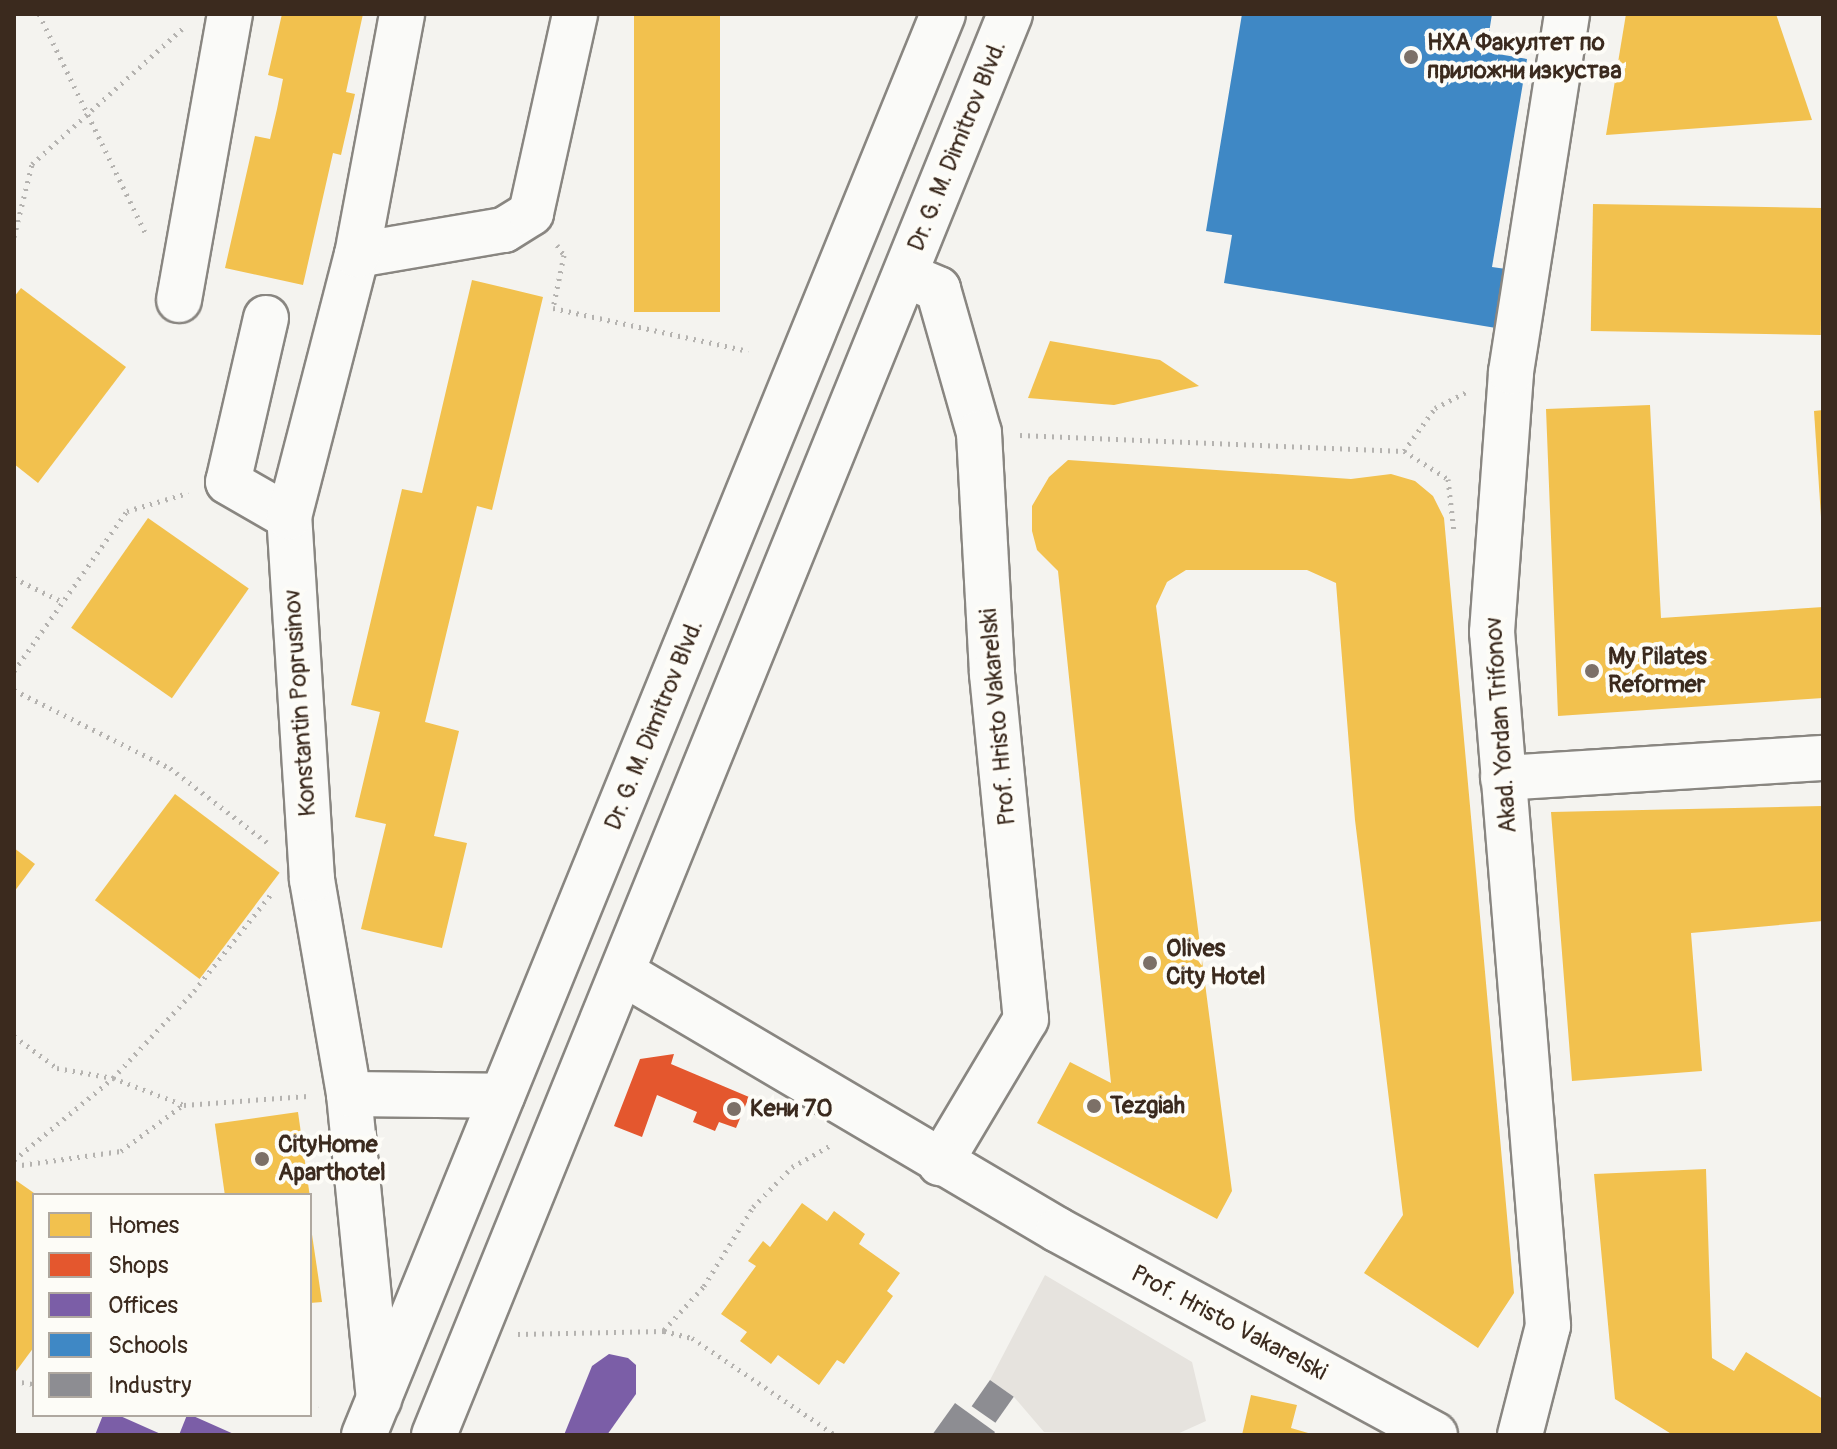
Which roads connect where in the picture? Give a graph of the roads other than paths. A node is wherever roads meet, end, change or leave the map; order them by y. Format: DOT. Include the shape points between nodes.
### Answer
graph roads {
  1 [pos="230,14"];
  2 [pos="402,14"];
  3 [pos="575,14"];
  4 [pos="943,14"];
  5 [pos="1010,14"];
  6 [pos="1567,14"];
  7 [pos="357,255"];
  8 [pos="905,275"];
  9 [pos="179,300"];
  10 [pos="266,318"];
  11 [pos="289,517"];
  12 [pos="1823,758"];
  13 [pos="1503,778"];
  14 [pos="623,973"];
  15 [pos="349,1094"];
  16 [pos="502,1096"];
  17 [pos="940,1163"];
  18 [pos="372,1417"];
  19 [pos="434,1435"];
  20 [pos="1435,1435"];
  21 [pos="1520,1435"];
  1 -- 9 [label="street"];
  2 -- 7 [label="street, Konstantin Poprusinov"];
  3 -- 7 [label="street" via="531,213 504,230"];
  4 -- 16 [label="street, Dr. G. M. Dimitrov Blvd."];
  5 -- 8 [label="street, Dr. G. M. Dimitrov Blvd."];
  6 -- 13 [label="street, Akad. Yordan Trifonov" via="1511,372 1492,632"];
  7 -- 11 [label="street, Konstantin Poprusinov"];
  8 -- 14 [label="street, Dr. G. M. Dimitrov Blvd."];
  8 -- 17 [label="street, Prof. Hristo Vakarelski" via="938,289 979,433 992,674 1026,1019"];
  10 -- 11 [label="street" via="228,482"];
  11 -- 15 [label="street, Konstantin Poprusinov" via="312,879"];
  12 -- 13 [label="street"];
  13 -- 21 [label="street, Akad. Yordan Trifonov" via="1548,1326"];
  14 -- 17 [label="street, Prof. Hristo Vakarelski"];
  14 -- 19 [label="street, Dr. G. M. Dimitrov Blvd."];
  15 -- 16 [label="street"];
  15 -- 18 [label="street, Konstantin Poprusinov"];
  16 -- 18 [label="street, Dr. G. M. Dimitrov Blvd."];
  17 -- 20 [label="street, Prof. Hristo Vakarelski"];
}
